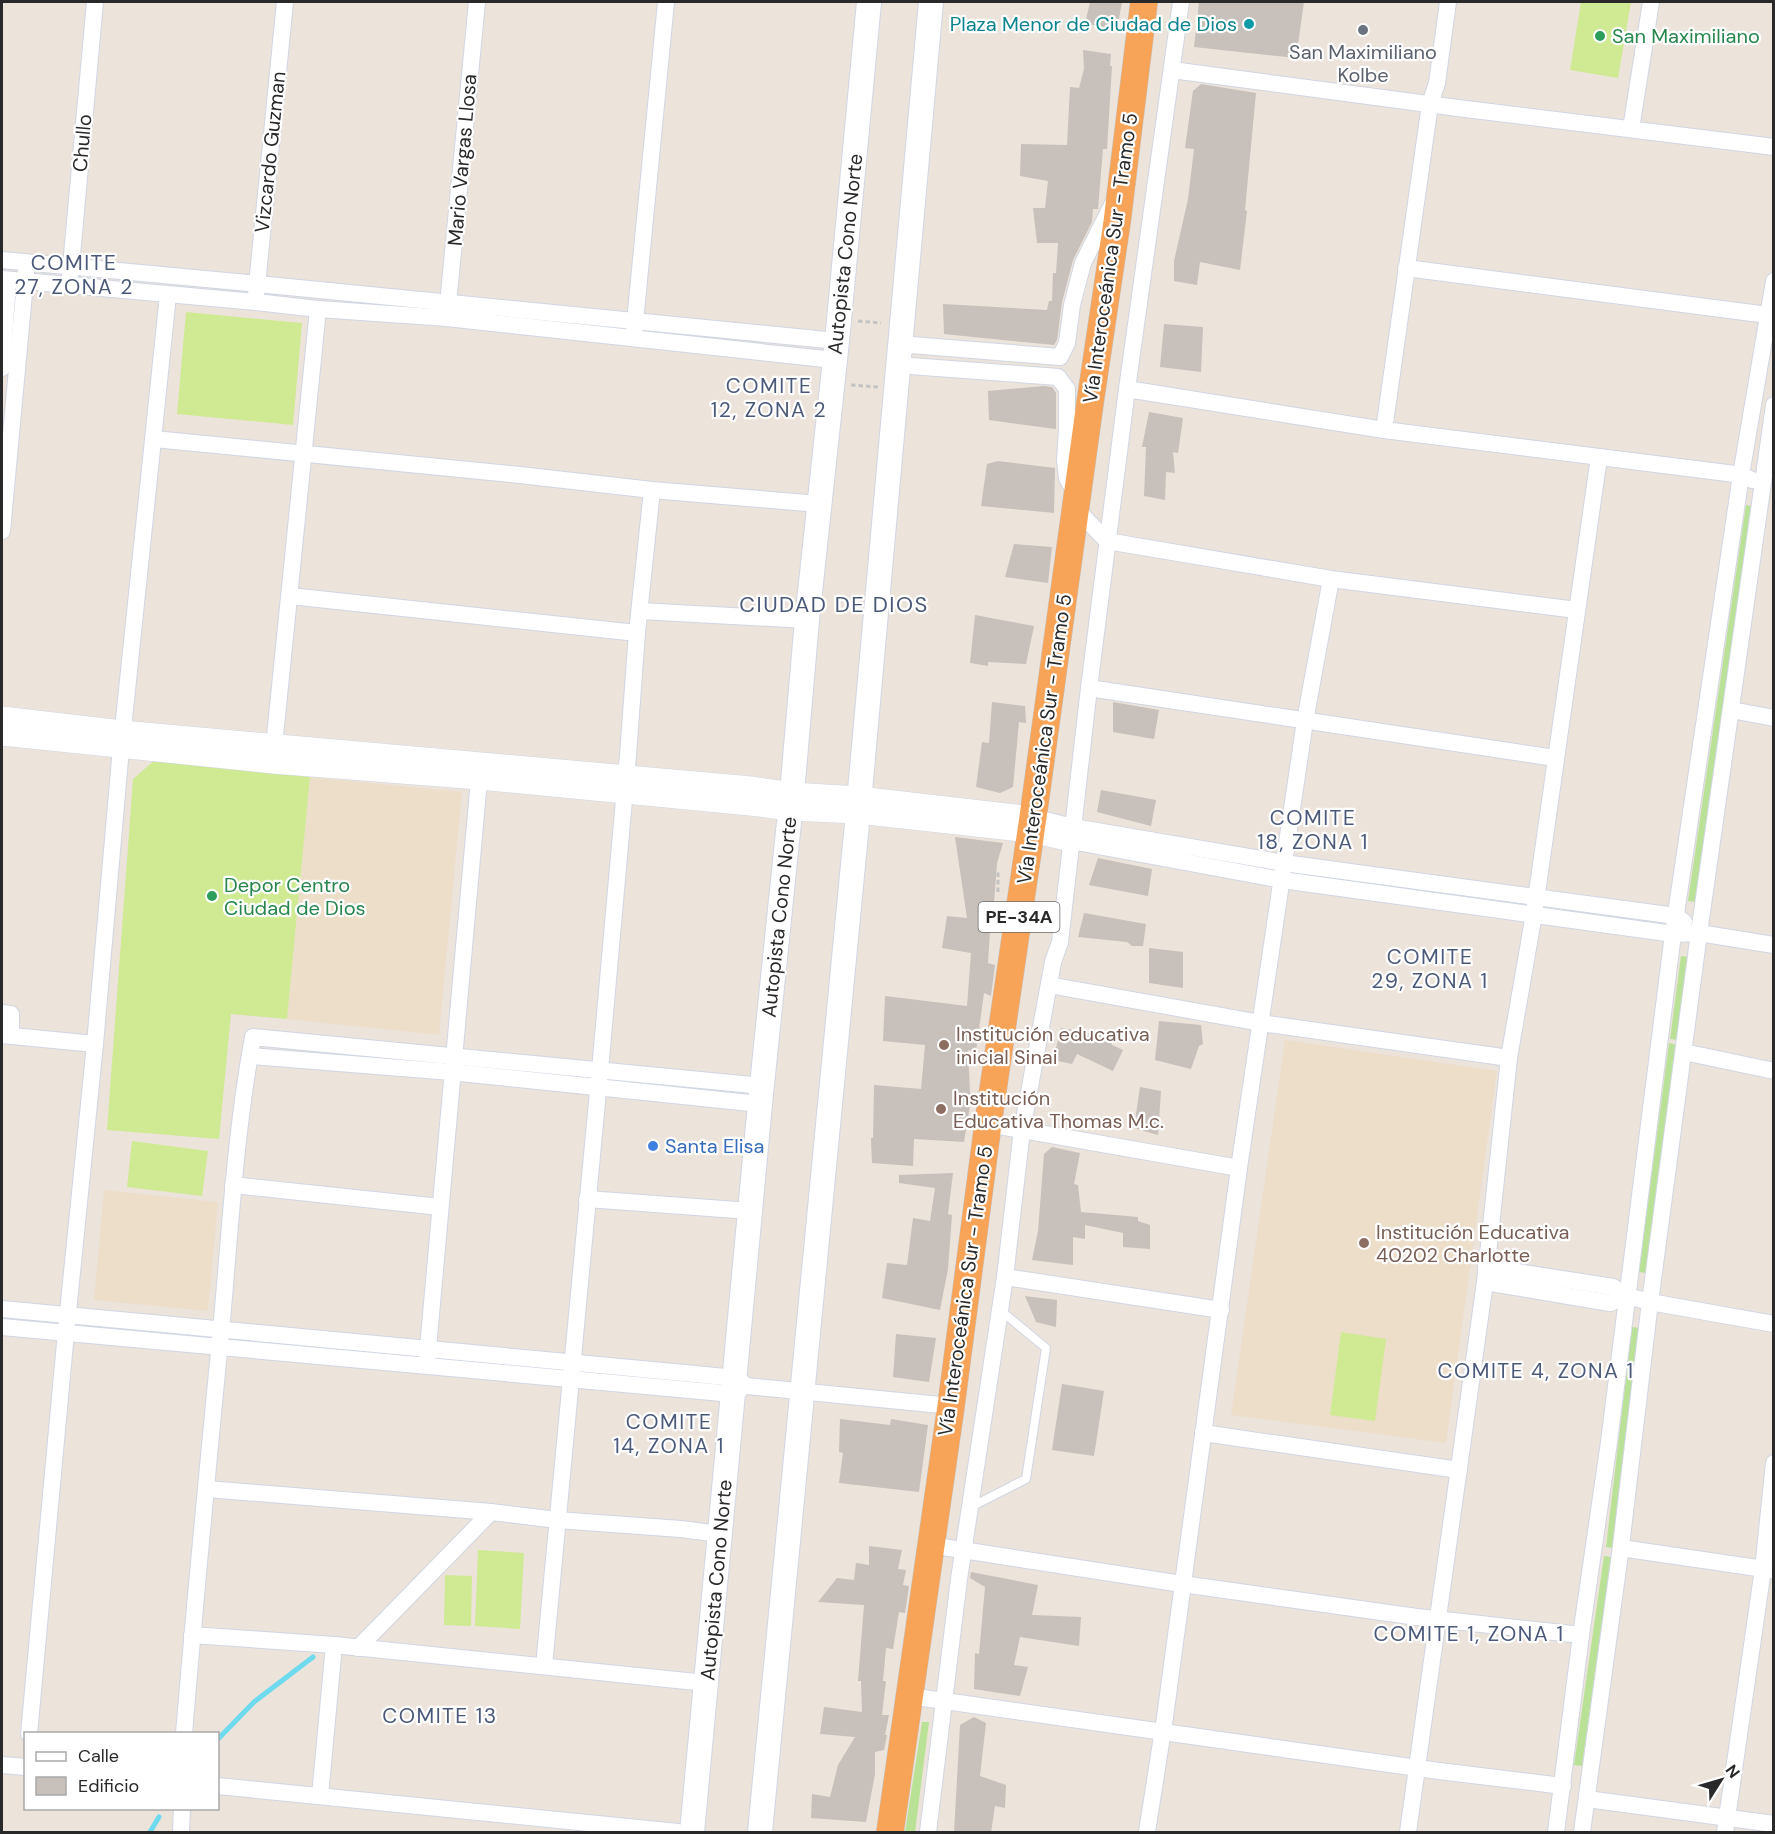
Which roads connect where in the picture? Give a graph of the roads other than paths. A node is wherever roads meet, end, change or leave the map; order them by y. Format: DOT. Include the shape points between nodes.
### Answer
graph roads {
  1 [pos="95,2"];
  2 [pos="285,2"];
  3 [pos="477,2"];
  4 [pos="666,2"];
  5 [pos="869,2"];
  6 [pos="931,2"];
  7 [pos="1144,2"];
  8 [pos="1181,2"];
  9 [pos="1448,2"];
  10 [pos="1651,2"];
  11 [pos="1172,70"];
  12 [pos="1430,105"];
  13 [pos="1631,129"];
  14 [pos="1773,147"];
  15 [pos="1122,188"];
  16 [pos="2,260"];
  17 [pos="27,263"];
  18 [pos="1407,268"];
  19 [pos="70,276"];
  20 [pos="12,280"];
  21 [pos="1773,281"];
  22 [pos="258,284"];
  23 [pos="168,295"];
  24 [pos="256,302"];
  25 [pos="318,309"];
  26 [pos="448,311"];
  27 [pos="1768,315"];
  28 [pos="635,322"];
  29 [pos="634,339"];
  30 [pos="836,340"];
  31 [pos="898,355"];
  32 [pos="2,368"];
  33 [pos="1127,389"];
  34 [pos="1773,405"];
  35 [pos="1384,430"];
  36 [pos="154,440"];
  37 [pos="303,454"];
  38 [pos="1599,457"];
  39 [pos="1742,475"];
  40 [pos="1768,485"];
  41 [pos="652,490"];
  42 [pos="1076,503"];
  43 [pos="819,504"];
  44 [pos="2,531"];
  45 [pos="1107,541"];
  46 [pos="1330,579"];
  47 [pos="290,596"];
  48 [pos="1578,610"];
  49 [pos="640,611"];
  50 [pos="807,620"];
  51 [pos="637,633"];
  52 [pos="1089,688"];
  53 [pos="1731,710"];
  54 [pos="2,717"];
  55 [pos="1773,718"];
  56 [pos="1305,721"];
  57 [pos="2,735"];
  58 [pos="122,740"];
  59 [pos="274,754"];
  60 [pos="1555,758"];
  61 [pos="480,771"];
  62 [pos="625,786"];
  63 [pos="791,802"];
  64 [pos="858,805"];
  65 [pos="1032,825"];
  66 [pos="1072,834"];
  67 [pos="1284,863"];
  68 [pos="1282,880"];
  69 [pos="1537,897"];
  70 [pos="1534,914"];
  71 [pos="1676,916"];
  72 [pos="1699,933"];
  73 [pos="1674,934"];
  74 [pos="1773,945"];
  75 [pos="1049,985"];
  76 [pos="2,1013"];
  77 [pos="1261,1023"];
  78 [pos="6,1036"];
  79 [pos="95,1044"];
  80 [pos="1684,1052"];
  81 [pos="1509,1058"];
  82 [pos="452,1064"];
  83 [pos="1773,1071"];
  84 [pos="600,1078"];
  85 [pos="762,1095"];
  86 [pos="987,1124"];
  87 [pos="1022,1130"];
  88 [pos="1239,1168"];
  89 [pos="233,1185"];
  90 [pos="587,1199"];
  91 [pos="440,1207"];
  92 [pos="750,1211"];
  93 [pos="1486,1274"];
  94 [pos="1005,1277"];
  95 [pos="1627,1296"];
  96 [pos="1650,1302"];
  97 [pos="2,1309"];
  98 [pos="1000,1310"];
  99 [pos="1221,1310"];
  100 [pos="68,1315"];
  101 [pos="1773,1324"];
  102 [pos="2,1327"];
  103 [pos="221,1330"];
  104 [pos="66,1332"];
  105 [pos="219,1348"];
  106 [pos="428,1348"];
  107 [pos="426,1366"];
  108 [pos="572,1371"];
  109 [pos="738,1386"];
  110 [pos="803,1392"];
  111 [pos="951,1406"];
  112 [pos="1203,1433"];
  113 [pos="1773,1463"];
  114 [pos="1459,1470"];
  115 [pos="207,1489"];
  116 [pos="970,1507"];
  117 [pos="491,1512"];
  118 [pos="557,1520"];
  119 [pos="720,1534"];
  120 [pos="930,1545"];
  121 [pos="1621,1548"];
  122 [pos="964,1551"];
  123 [pos="1768,1569"];
  124 [pos="1182,1584"];
  125 [pos="1437,1619"];
  126 [pos="192,1635"];
  127 [pos="1581,1635"];
  128 [pos="334,1645"];
  129 [pos="358,1648"];
  130 [pos="544,1666"];
  131 [pos="706,1683"];
  132 [pos="909,1696"];
  133 [pos="943,1701"];
  134 [pos="29,1732"];
  135 [pos="184,1732"];
  136 [pos="1163,1732"];
  137 [pos="2,1765"];
  138 [pos="24,1767"];
  139 [pos="1417,1767"];
  140 [pos="219,1786"];
  141 [pos="1563,1786"];
  142 [pos="320,1796"];
  143 [pos="1587,1799"];
  144 [pos="182,1810"];
  145 [pos="1773,1824"];
  146 [pos="1726,1825"];
  147 [pos="181,1833"];
  148 [pos="678,1833"];
  149 [pos="692,1833"];
  150 [pos="760,1833"];
  151 [pos="890,1833"];
  152 [pos="928,1833"];
  153 [pos="1147,1833"];
  154 [pos="1407,1833"];
  155 [pos="1556,1833"];
  156 [pos="1582,1833"];
  1 -- 19 [label="street, Chullo"];
  2 -- 22 [label="street, Vizcardo Guzman"];
  3 -- 26 [label="street, Mario Vargas Llosa"];
  4 -- 28 [label="street"];
  5 -- 30 [label="main road, Autopista Cono Norte"];
  6 -- 31 [label="main road"];
  7 -- 15 [label="highway, Vía Interoceánica Sur - Tramo 5 / PE-34A"];
  8 -- 11 [label="street"];
  9 -- 12 [label="street" via="1437,83"];
  10 -- 13 [label="street"];
  11 -- 12 [label="street"];
  11 -- 33 [label="street"];
  12 -- 13 [label="street"];
  12 -- 18 [label="street"];
  13 -- 14 [label="street"];
  15 -- 31 [label="street" via="1083,263 1067,343 1060,357"];
  15 -- 42 [label="highway, Vía Interoceánica Sur - Tramo 5 / PE-34A"];
  16 -- 17 [label="street"];
  17 -- 19 [label="street"];
  17 -- 20 [label="street"];
  18 -- 27 [label="street"];
  18 -- 35 [label="street"];
  19 -- 20 [label="street"];
  19 -- 22 [label="street"];
  19 -- 23 [label="street"];
  20 -- 32 [label="street"];
  20 -- 44 [label="street"];
  21 -- 27 [label="street"];
  22 -- 24 [label="street, Vizcardo Guzman"];
  22 -- 26 [label="street"];
  23 -- 24 [label="street"];
  23 -- 36 [label="street"];
  24 -- 25 [label="street"];
  25 -- 26 [label="street"];
  25 -- 37 [label="street"];
  26 -- 28 [label="street"];
  26 -- 29 [label="street"];
  27 -- 39 [label="street"];
  28 -- 29 [label="street"];
  28 -- 30 [label="street"];
  29 -- 30 [label="street"];
  30 -- 43 [label="main road, Autopista Cono Norte"];
  31 -- 42 [label="street" via="1058,377 1067,389 1065,460"];
  31 -- 64 [label="main road"];
  33 -- 35 [label="street"];
  33 -- 45 [label="street"];
  34 -- 40 [label="street"];
  35 -- 38 [label="street"];
  36 -- 37 [label="street"];
  36 -- 58 [label="street"];
  37 -- 41 [label="street"];
  37 -- 47 [label="street"];
  38 -- 39 [label="street"];
  38 -- 48 [label="street"];
  39 -- 40 [label="street"];
  39 -- 71 [label="street"];
  40 -- 53 [label="street"];
  41 -- 43 [label="street"];
  41 -- 49 [label="street"];
  42 -- 45 [label="street"];
  42 -- 65 [label="highway, Vía Interoceánica Sur - Tramo 5 / PE-34A"];
  43 -- 50 [label="main road, Autopista Cono Norte"];
  45 -- 46 [label="street"];
  45 -- 52 [label="street"];
  46 -- 48 [label="street"];
  46 -- 56 [label="street"];
  47 -- 51 [label="street"];
  47 -- 59 [label="street"];
  48 -- 60 [label="street"];
  49 -- 50 [label="street"];
  49 -- 51 [label="street"];
  50 -- 63 [label="main road, Autopista Cono Norte"];
  51 -- 62 [label="street"];
  52 -- 56 [label="street"];
  52 -- 66 [label="street"];
  53 -- 55 [label="street"];
  53 -- 72 [label="street"];
  54 -- 58 [label="street"];
  56 -- 60 [label="street"];
  56 -- 67 [label="street"];
  57 -- 58 [label="street"];
  58 -- 59 [label="street"];
  58 -- 79 [label="street"];
  59 -- 61 [label="street"];
  60 -- 69 [label="street"];
  61 -- 62 [label="street"];
  61 -- 82 [label="street"];
  62 -- 63 [label="street" via="760,806"];
  62 -- 84 [label="street"];
  63 -- 64 [label="street"];
  63 -- 85 [label="main road, Autopista Cono Norte"];
  64 -- 65 [label="street"];
  64 -- 110 [label="main road"];
  65 -- 66 [label="street"];
  65 -- 86 [label="highway, Vía Interoceánica Sur - Tramo 5 / PE-34A"];
  66 -- 67 [label="street"];
  66 -- 68 [label="street"];
  66 -- 75 [label="street" via="1060,942"];
  67 -- 68 [label="street"];
  67 -- 69 [label="street"];
  68 -- 70 [label="street"];
  68 -- 77 [label="street"];
  69 -- 70 [label="street"];
  69 -- 71 [label="street"];
  70 -- 73 [label="street"];
  70 -- 81 [label="street"];
  71 -- 72 [label="street"];
  71 -- 73 [label="street"];
  72 -- 73 [label="street"];
  72 -- 74 [label="street"];
  72 -- 80 [label="street"];
  73 -- 95 [label="street"];
  75 -- 77 [label="street"];
  75 -- 87 [label="street"];
  76 -- 78 [label="street" via="10,1014"];
  77 -- 81 [label="street"];
  77 -- 88 [label="street"];
  78 -- 79 [label="street"];
  79 -- 100 [label="street"];
  80 -- 83 [label="street"];
  80 -- 96 [label="street"];
  81 -- 93 [label="street"];
  82 -- 84 [label="street"];
  82 -- 89 [label="street" via="250,1056"];
  82 -- 91 [label="street"];
  84 -- 85 [label="street"];
  84 -- 90 [label="street"];
  85 -- 92 [label="main road, Autopista Cono Norte"];
  86 -- 87 [label="street"];
  86 -- 111 [label="highway, Vía Interoceánica Sur - Tramo 5 / PE-34A"];
  87 -- 88 [label="street"];
  87 -- 94 [label="street"];
  88 -- 99 [label="street"];
  89 -- 91 [label="street"];
  89 -- 103 [label="street"];
  90 -- 92 [label="street"];
  90 -- 108 [label="street"];
  91 -- 106 [label="street"];
  92 -- 109 [label="main road, Autopista Cono Norte"];
  93 -- 95 [label="street" via="1612,1287"];
  93 -- 114 [label="street"];
  94 -- 98 [label="street"];
  94 -- 99 [label="street"];
  95 -- 96 [label="street"];
  95 -- 127 [label="street"];
  96 -- 101 [label="street"];
  96 -- 121 [label="street"];
  97 -- 100 [label="street"];
  98 -- 116 [label="street"];
  98 -- 116 [label="lane" via="1046,1348 1026,1479"];
  99 -- 112 [label="street"];
  100 -- 103 [label="street"];
  100 -- 104 [label="street"];
  102 -- 104 [label="street"];
  103 -- 105 [label="street"];
  103 -- 106 [label="street"];
  104 -- 105 [label="street"];
  104 -- 134 [label="street"];
  105 -- 107 [label="street"];
  105 -- 115 [label="street"];
  106 -- 107 [label="street"];
  106 -- 108 [label="street"];
  107 -- 108 [label="street"];
  108 -- 109 [label="street"];
  108 -- 118 [label="street"];
  109 -- 110 [label="street"];
  109 -- 119 [label="main road, Autopista Cono Norte"];
  110 -- 111 [label="street"];
  110 -- 150 [label="main road"];
  111 -- 120 [label="highway, Vía Interoceánica Sur - Tramo 5 / PE-34A"];
  112 -- 114 [label="street"];
  112 -- 124 [label="street"];
  113 -- 123 [label="street"];
  114 -- 125 [label="street"];
  115 -- 117 [label="street"];
  115 -- 126 [label="street"];
  116 -- 122 [label="street"];
  117 -- 118 [label="street"];
  117 -- 129 [label="street"];
  118 -- 119 [label="street"];
  118 -- 130 [label="street"];
  119 -- 131 [label="main road, Autopista Cono Norte"];
  120 -- 122 [label="street"];
  120 -- 132 [label="highway, Vía Interoceánica Sur - Tramo 5 / PE-34A"];
  121 -- 123 [label="street"];
  121 -- 143 [label="street"];
  122 -- 124 [label="street"];
  122 -- 133 [label="street"];
  123 -- 146 [label="street"];
  124 -- 125 [label="street"];
  124 -- 136 [label="street"];
  125 -- 127 [label="street"];
  125 -- 139 [label="street"];
  126 -- 128 [label="street"];
  126 -- 135 [label="street"];
  127 -- 141 [label="street"];
  128 -- 129 [label="street"];
  128 -- 142 [label="street"];
  129 -- 130 [label="street"];
  130 -- 131 [label="street"];
  131 -- 149 [label="main road, Autopista Cono Norte"];
  132 -- 133 [label="street"];
  132 -- 151 [label="highway, Vía Interoceánica Sur - Tramo 5 / PE-34A"];
  133 -- 136 [label="street"];
  133 -- 152 [label="street"];
  136 -- 139 [label="street"];
  136 -- 153 [label="street"];
  137 -- 138 [label="street"];
  139 -- 141 [label="street"];
  139 -- 154 [label="street"];
  140 -- 142 [label="street"];
  141 -- 155 [label="street"];
  142 -- 148 [label="street"];
  143 -- 146 [label="street"];
  143 -- 156 [label="street"];
  144 -- 147 [label="street"];
  145 -- 146 [label="street"];
}
